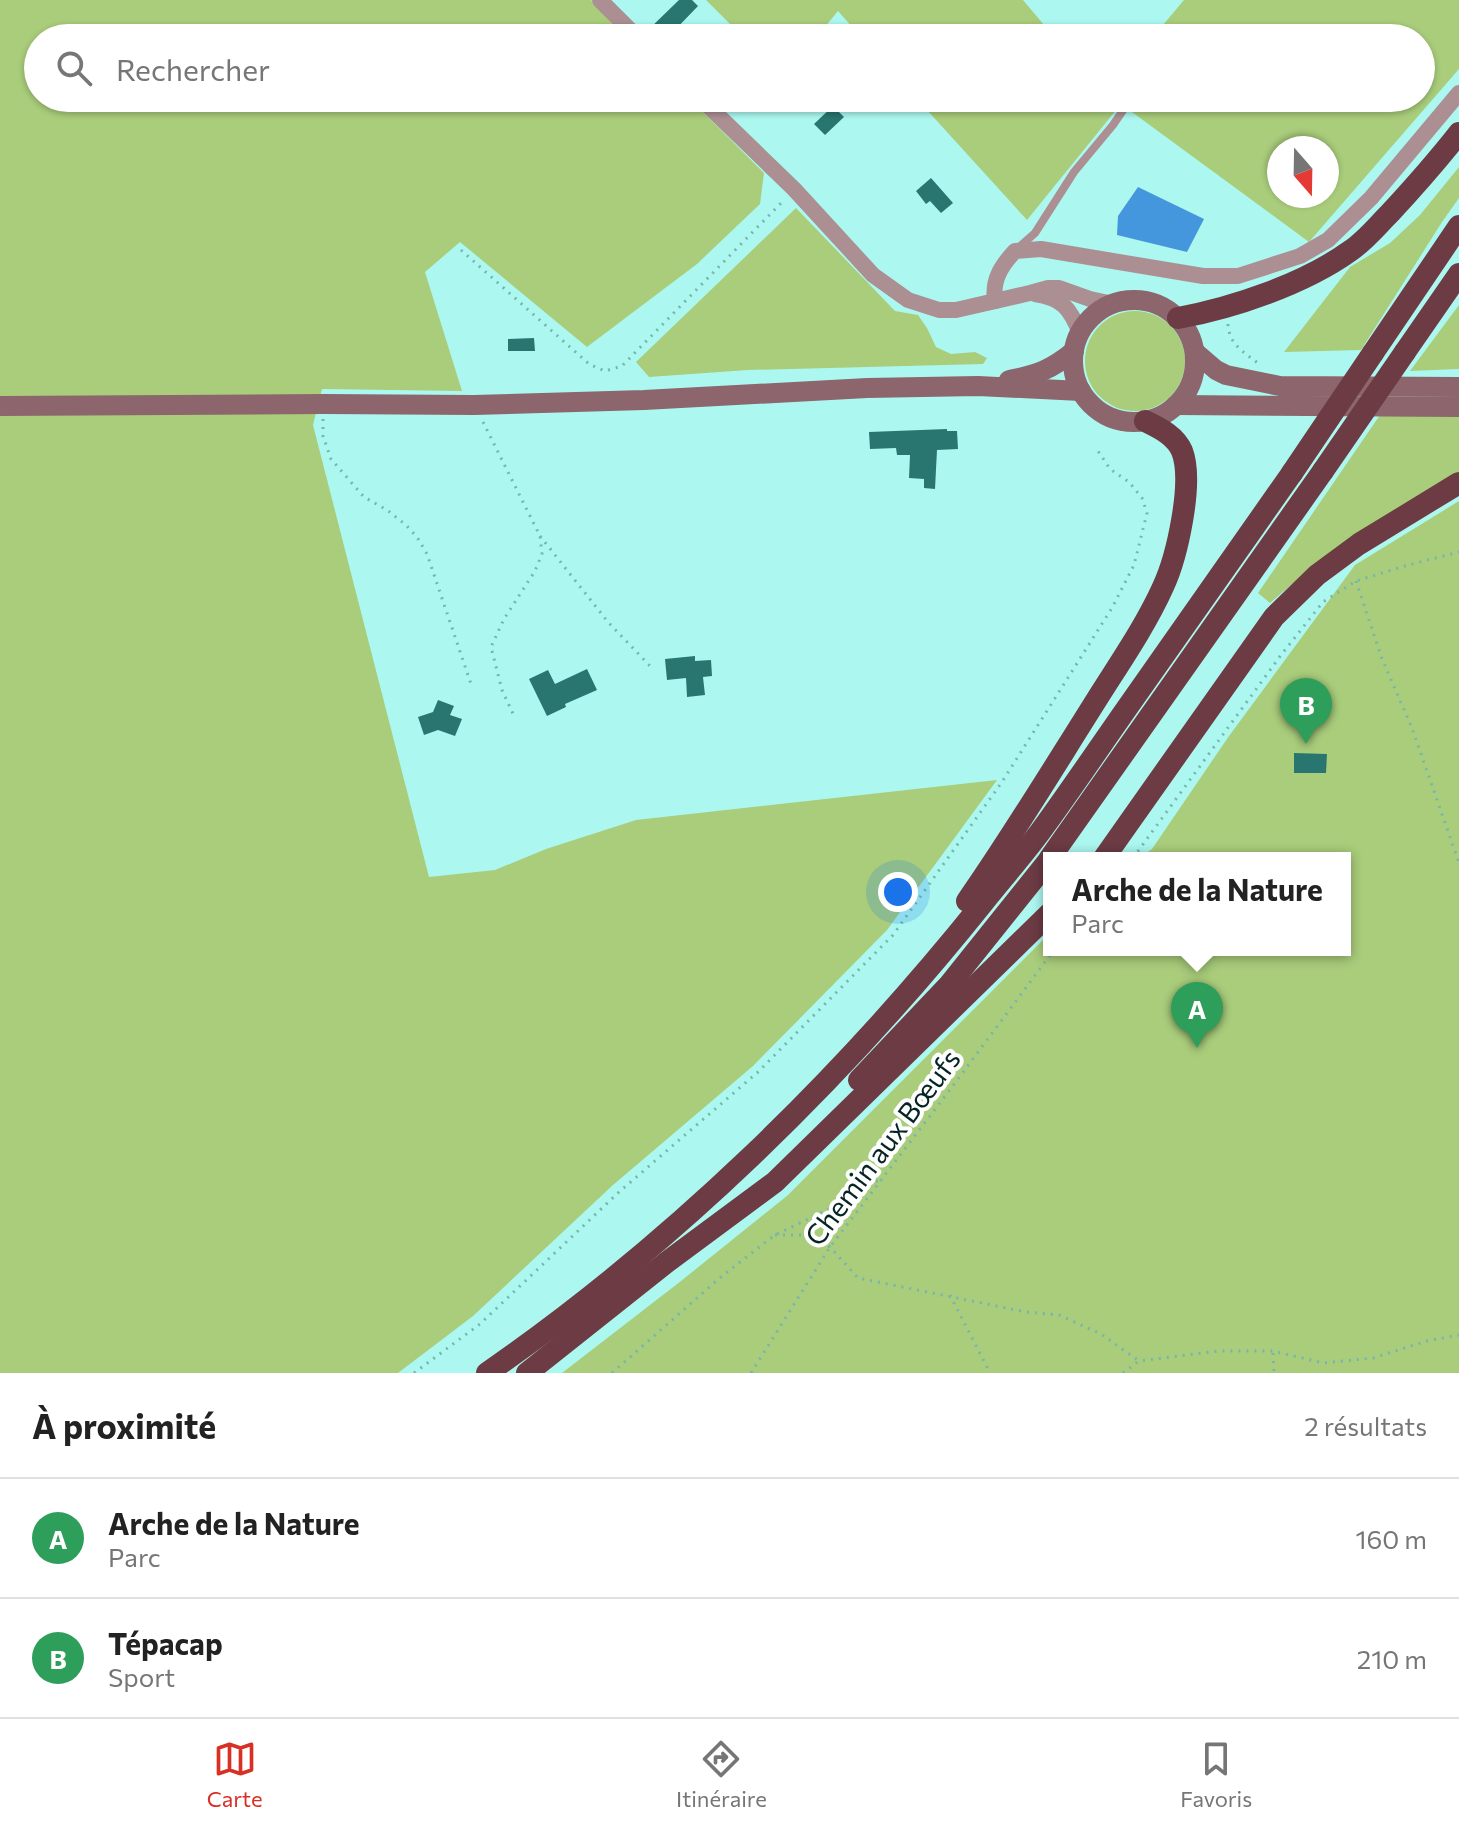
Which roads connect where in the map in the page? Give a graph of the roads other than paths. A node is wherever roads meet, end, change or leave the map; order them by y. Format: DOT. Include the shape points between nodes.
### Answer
graph roads {
  1 [pos="600,0"];
  2 [pos="624,24"];
  3 [pos="1459,93"];
  4 [pos="714,112"];
  5 [pos="1122,112"];
  6 [pos="1459,133"];
  7 [pos="1459,226"];
  8 [pos="1015,251"];
  9 [pos="1459,274"];
  10 [pos="1030,293"];
  11 [pos="995,301"];
  12 [pos="1113,304"];
  13 [pos="1178,318"];
  14 [pos="1077,342"];
  15 [pos="1195,352"];
  16 [pos="978,386"];
  17 [pos="1459,387"];
  18 [pos="1081,391"];
  19 [pos="1176,405"];
  20 [pos="0,406"];
  21 [pos="1459,407"];
  22 [pos="1145,421"];
  23 [pos="1459,483"];
  24 [pos="1055,852"];
  25 [pos="1108,852"];
  26 [pos="1043,868"];
  27 [pos="1043,920"];
  28 [pos="892,1012"];
  29 [pos="667,1262"];
  30 [pos="487,1373"];
  31 [pos="527,1373"];
  1 -- 2 [label="street"];
  3 -- 8 [label="street" via="1371,198 1328,240 1300,256 1238,276 1203,276 1041,249"];
  4 -- 11 [label="street" via="873,275 908,300 939,310"];
  5 -- 8 [label="lane" via="1035,233"];
  6 -- 13 [label="highway" via="1352,250 1285,285"];
  7 -- 28 [label="highway, bridge" via="1042,829"];
  8 -- 11 [label="street" via="996,280"];
  9 -- 24 [label="highway, bridge"];
  10 -- 11 [label="street"];
  10 -- 12 [label="street" via="1059,288"];
  10 -- 14 [label="street" via="1053,297 1069,309"];
  12 -- 13 [label="main road" via="1147,302"];
  12 -- 14 [label="main road" via="1089,321"];
  13 -- 15 [label="main road"];
  14 -- 16 [label="main road" via="1045,372"];
  14 -- 18 [label="main road" via="1073,365"];
  15 -- 17 [label="main road" via="1226,375 1280,386"];
  15 -- 19 [label="main road" via="1192,381"];
  16 -- 18 [label="main road"];
  16 -- 20 [label="main road" via="474,405"];
  18 -- 22 [label="main road" via="1109,416"];
  19 -- 21 [label="main road"];
  19 -- 22 [label="main road"];
  22 -- 28 [label="highway" via="1174,439 1185,465 1178,545 1162,589 992,865 903,986"];
  23 -- 25 [label="highway" via="1317,575 1274,617"];
  26 -- 29 [label="highway" via="949,985 813,1130"];
  27 -- 29 [label="highway" via="775,1182"];
  28 -- 30 [label="highway" via="707,1196"];
  29 -- 31 [label="highway"];
}
